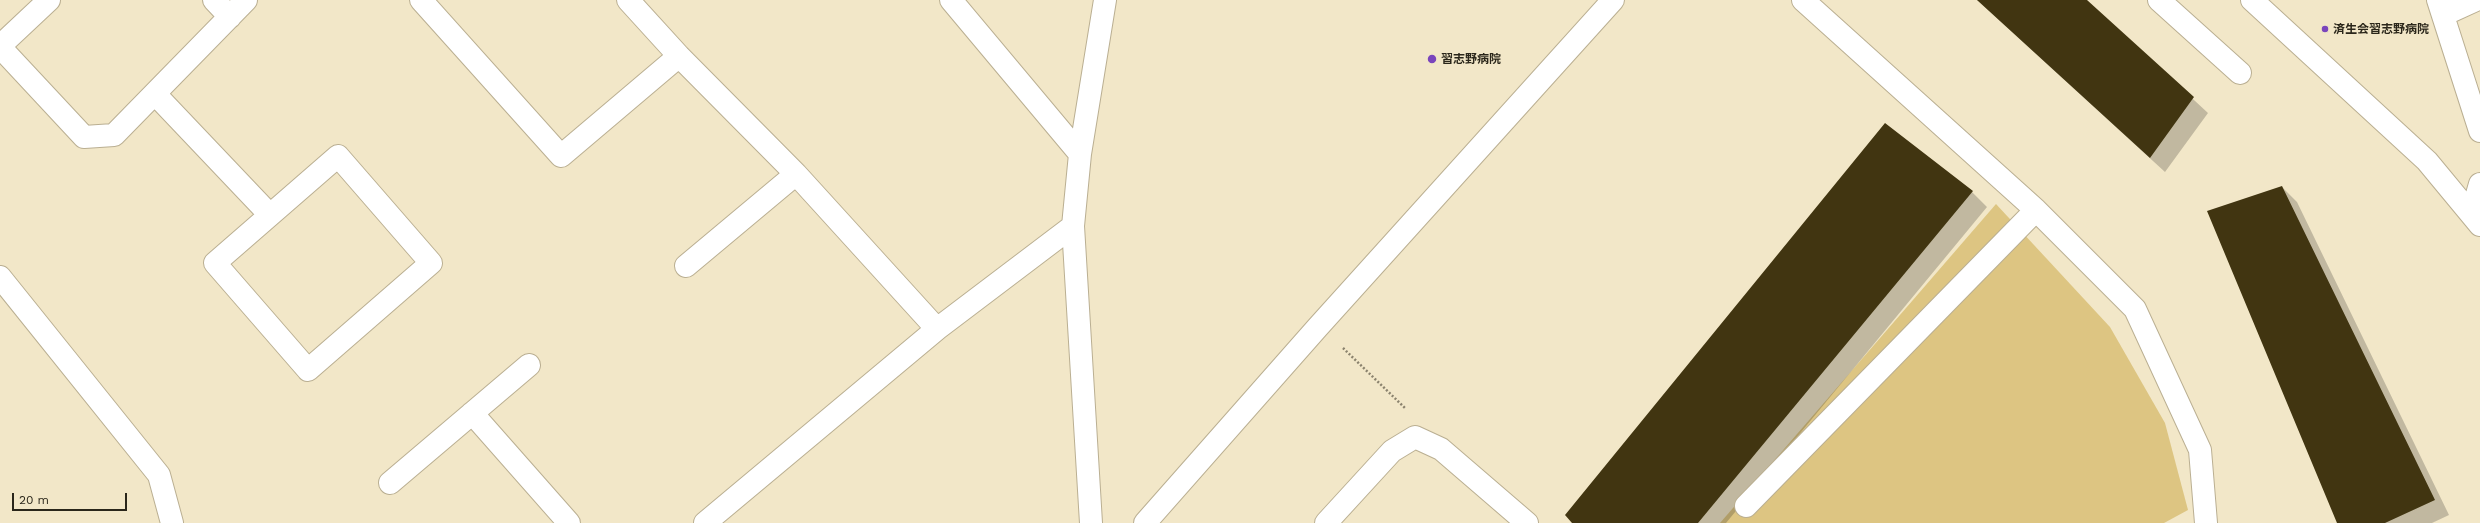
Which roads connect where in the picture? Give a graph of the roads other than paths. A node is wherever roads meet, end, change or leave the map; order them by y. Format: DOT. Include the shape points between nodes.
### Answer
graph roads {
  1 [pos="49,0"];
  2 [pos="214,0"];
  3 [pos="246,0"];
  4 [pos="421,0"];
  5 [pos="628,0"];
  6 [pos="951,0"];
  7 [pos="1105,0"];
  8 [pos="1613,0"];
  9 [pos="1803,0"];
  10 [pos="2159,0"];
  11 [pos="2252,0"];
  12 [pos="2476,0"];
  13 [pos="2441,7"];
  14 [pos="230,17"];
  15 [pos="0,47"];
  16 [pos="679,56"];
  17 [pos="2240,73"];
  18 [pos="156,95"];
  19 [pos="2480,131"];
  20 [pos="1080,154"];
  21 [pos="796,174"];
  22 [pos="2480,184"];
  23 [pos="2036,210"];
  24 [pos="270,215"];
  25 [pos="2476,218"];
  26 [pos="1073,226"];
  27 [pos="686,266"];
  28 [pos="0,278"];
  29 [pos="937,329"];
  30 [pos="529,365"];
  31 [pos="472,413"];
  32 [pos="390,483"];
  33 [pos="1746,506"];
  34 [pos="172,523"];
  35 [pos="569,523"];
  36 [pos="705,523"];
  37 [pos="1091,523"];
  38 [pos="1145,523"];
  39 [pos="1326,523"];
  40 [pos="1527,523"];
  41 [pos="2206,523"];
  1 -- 15 [label="street"];
  2 -- 14 [label="street"];
  3 -- 14 [label="street"];
  4 -- 16 [label="street" via="561,156"];
  5 -- 16 [label="street"];
  6 -- 20 [label="street"];
  7 -- 20 [label="street"];
  8 -- 38 [label="street"];
  9 -- 23 [label="street"];
  10 -- 17 [label="street"];
  11 -- 25 [label="street" via="2427,161"];
  12 -- 13 [label="street"];
  13 -- 19 [label="street"];
  14 -- 18 [label="street"];
  15 -- 18 [label="street" via="84,137 114,135"];
  16 -- 21 [label="street"];
  18 -- 24 [label="street"];
  20 -- 26 [label="street"];
  21 -- 27 [label="street"];
  21 -- 29 [label="street"];
  22 -- 25 [label="street"];
  23 -- 33 [label="street"];
  23 -- 41 [label="street" via="2135,309 2200,450"];
  24 -- 24 [label="street" via="215,263 308,370 431,263 338,156"];
  26 -- 29 [label="street"];
  26 -- 37 [label="street"];
  28 -- 34 [label="street" via="159,475"];
  29 -- 36 [label="street"];
  30 -- 31 [label="street"];
  31 -- 32 [label="street"];
  31 -- 35 [label="street"];
  39 -- 40 [label="street" via="1392,451 1415,437 1441,449"];
}
